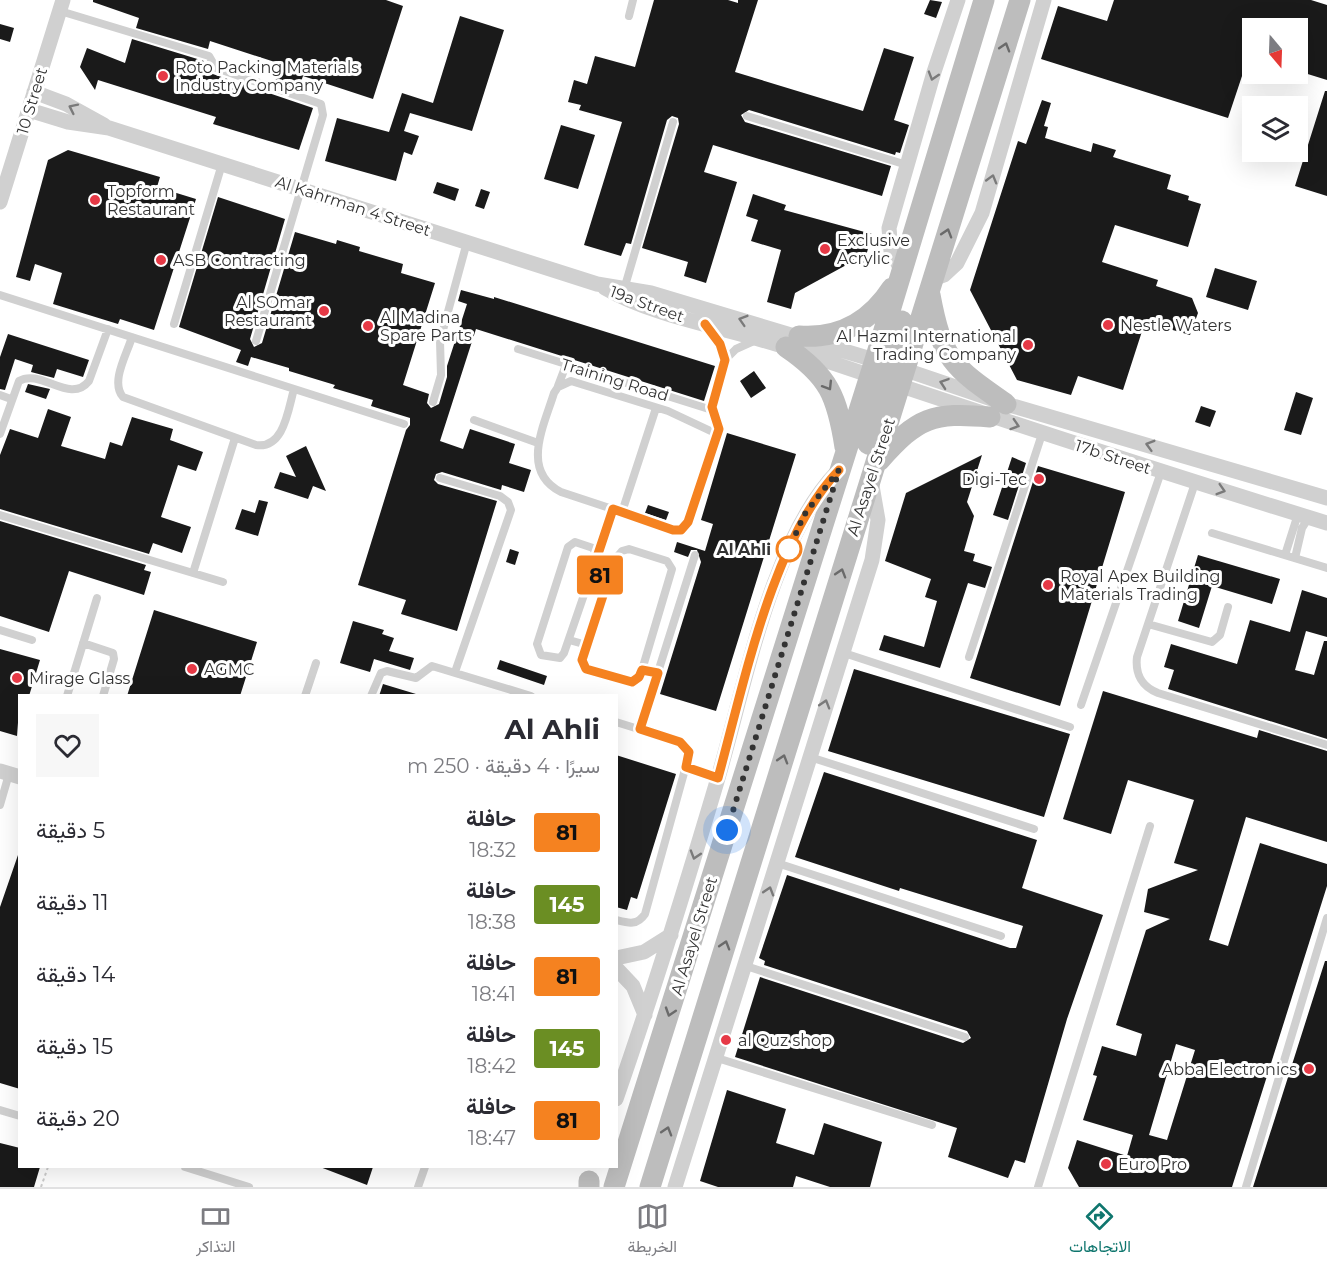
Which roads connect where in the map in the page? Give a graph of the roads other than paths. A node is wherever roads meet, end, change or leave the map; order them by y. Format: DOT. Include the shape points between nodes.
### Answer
graph roads {
  1 [pos="633,0"];
  2 [pos="958,0"];
  3 [pos="1020,0"];
  4 [pos="1044,0"];
  5 [pos="982,4"];
  6 [pos="62,6"];
  7 [pos="628,16"];
  8 [pos="34,92"];
  9 [pos="29,110"];
  10 [pos="747,116"];
  11 [pos="673,122"];
  12 [pos="110,128"];
  13 [pos="222,164"];
  14 [pos="907,165"];
  15 [pos="301,189"];
  16 [pos="0,202"];
  17 [pos="918,219"];
  18 [pos="467,242"];
  19 [pos="901,273"];
  20 [pos="597,284"];
  21 [pos="624,286"];
  22 [pos="931,286"];
  23 [pos="0,295"];
  24 [pos="174,324"];
  25 [pos="705,324"];
  26 [pos="108,329"];
  27 [pos="132,337"];
  28 [pos="758,340"];
  29 [pos="256,341"];
  30 [pos="792,342"];
  31 [pos="518,350"];
  32 [pos="725,360"];
  33 [pos="566,364"];
  34 [pos="888,373"];
  35 [pos="558,387"];
  36 [pos="294,390"];
  37 [pos="0,396"];
  38 [pos="11,399"];
  39 [pos="433,402"];
  40 [pos="656,408"];
  41 [pos="712,410"];
  42 [pos="998,411"];
  43 [pos="474,420"];
  44 [pos="404,424"];
  45 [pos="0,434"];
  46 [pos="717,434"];
  47 [pos="1042,434"];
  48 [pos="235,438"];
  49 [pos="538,442"];
  50 [pos="842,460"];
  51 [pos="872,472"];
  52 [pos="1161,472"];
  53 [pos="440,478"];
  54 [pos="1195,483"];
  55 [pos="1327,498"];
  56 [pos="1327,508"];
  57 [pos="613,509"];
  58 [pos="622,512"];
  59 [pos="0,515"];
  60 [pos="1303,516"];
  61 [pos="1327,523"];
  62 [pos="1212,533"];
  63 [pos="597,555"];
  64 [pos="695,555"];
  65 [pos="1285,555"];
  66 [pos="1295,558"];
  67 [pos="1327,568"];
  68 [pos="592,572"];
  69 [pos="193,573"];
  70 [pos="609,577"];
  71 [pos="224,582"];
  72 [pos="97,598"];
  73 [pos="1228,607"];
  74 [pos="1148,624"];
  75 [pos="0,630"];
  76 [pos="32,640"];
  77 [pos="569,640"];
  78 [pos="83,643"];
  79 [pos="587,645"];
  80 [pos="844,653"];
  81 [pos="969,657"];
  82 [pos="316,663"];
  83 [pos="642,670"];
  84 [pos="455,672"];
  85 [pos="658,673"];
  86 [pos="68,694"];
  87 [pos="104,694"];
  88 [pos="306,694"];
  89 [pos="372,694"];
  90 [pos="525,694"];
  91 [pos="1081,705"];
  92 [pos="618,723"];
  93 [pos="1070,727"];
  94 [pos="640,729"];
  95 [pos="1327,745"];
  96 [pos="810,757"];
  97 [pos="686,767"];
  98 [pos="10,774"];
  99 [pos="718,778"];
  100 [pos="0,805"];
  101 [pos="1150,826"];
  102 [pos="1034,829"];
  103 [pos="777,863"];
  104 [pos="1327,918"];
  105 [pos="618,920"];
  106 [pos="671,935"];
  107 [pos="1001,936"];
  108 [pos="618,958"];
  109 [pos="746,966"];
  110 [pos="618,970"];
  111 [pos="645,1015"];
  112 [pos="965,1037"];
  113 [pos="717,1058"];
  114 [pos="618,1093"];
  115 [pos="0,1110"];
  116 [pos="18,1115"];
  117 [pos="932,1125"];
  118 [pos="188,1168"];
  119 [pos="425,1168"];
  120 [pos="248,1187"];
  121 [pos="418,1187"];
  122 [pos="614,1187"];
  123 [pos="650,1187"];
  124 [pos="675,1187"];
  125 [pos="1038,1187"];
  126 [pos="1246,1187"];
  1 -- 7 [label="lane"];
  2 -- 14 [label="street, one-way"];
  22 -- 3 [label="main road, Al Asayel Street, one-way"];
  22 -- 4 [label="street, one-way" via="954,268 978,221"];
  5 -- 17 [label="main road, Al Asayel Street"];
  6 -- 8 [label="street, 10 Street"];
  6 -- 15 [label="lane" via="209,56 216,68 318,102 323,115"];
  8 -- 9 [label="street, 10 Street"];
  12 -- 8 [label="street, Al Kahrman 4 Street, one-way"];
  9 -- 12 [label="street, Al Kahrman 4 Street" via="68,122"];
  9 -- 16 [label="street, 10 Street"];
  10 -- 14 [label="lane"];
  11 -- 21 [label="lane"];
  12 -- 13 [label="street, Al Kahrman 4 Street"];
  13 -- 15 [label="street, Al Kahrman 4 Street"];
  13 -- 24 [label="lane"];
  14 -- 19 [label="street" via="889,236"];
  15 -- 18 [label="street, Al Kahrman 4 Street"];
  15 -- 29 [label="lane"];
  17 -- 19 [label="main road, Al Asayel Street"];
  17 -- 34 [label="main road" via="923,250"];
  18 -- 20 [label="street, Al Kahrman 4 Street"];
  18 -- 39 [label="lane" via="440,341 441,375"];
  19 -- 30 [label="main road" via="880,305 851,327"];
  19 -- 34 [label="main road, Al Asayel Street"];
  20 -- 21 [label="street, 19a Street"];
  20 -- 25 [label="street, 19a Street" via="633,301"];
  30 -- 21 [label="street, 19a Street, one-way"];
  22 -- 34 [label="main road, Al Asayel Street"];
  22 -- 42 [label="main road" via="939,337 951,361"];
  23 -- 26 [label="lane"];
  25 -- 28 [label="street, 19a Street"];
  25 -- 32 [label="lane" via="720,344"];
  26 -- 27 [label="lane"];
  26 -- 38 [label="lane" via="89,381 83,387 70,390 26,378 16,384"];
  27 -- 36 [label="lane"];
  27 -- 48 [label="lane" via="118,380 123,397"];
  28 -- 30 [label="street, 19a Street"];
  28 -- 32 [label="lane"];
  30 -- 34 [label="street, 19a Street"];
  30 -- 50 [label="main road, one-way" via="830,387 840,415"];
  31 -- 33 [label="lane, Training Road"];
  32 -- 41 [label="lane"];
  33 -- 35 [label="lane"];
  33 -- 41 [label="lane, Training Road"];
  34 -- 42 [label="street, 17b Street"];
  34 -- 50 [label="main road, Al Asayel Street"];
  34 -- 51 [label="main road, Al Asayel Street"];
  35 -- 40 [label="lane" via="571,381"];
  35 -- 49 [label="lane"];
  36 -- 44 [label="lane"];
  36 -- 48 [label="lane" via="276,439 261,446"];
  37 -- 38 [label="lane"];
  38 -- 45 [label="lane"];
  40 -- 46 [label="lane"];
  40 -- 58 [label="lane"];
  41 -- 46 [label="lane" via="718,422"];
  42 -- 47 [label="street, 17b Street, one-way"];
  42 -- 51 [label="main road" via="956,414 920,423 897,441"];
  55 -- 42 [label="street, 17b Street, one-way"];
  43 -- 49 [label="lane"];
  46 -- 58 [label="lane" via="684,528 673,530"];
  47 -- 52 [label="street, 17b Street"];
  47 -- 81 [label="lane"];
  48 -- 69 [label="lane"];
  49 -- 57 [label="lane" via="539,469 552,487"];
  50 -- 99 [label="street" via="795,532 760,630"];
  50 -- 122 [label="main road, Al Asayel Street, one-way"];
  51 -- 80 [label="street" via="878,520 876,541"];
  123 -- 51 [label="main road, Al Asayel Street, one-way"];
  52 -- 54 [label="street, 17b Street"];
  52 -- 91 [label="lane"];
  53 -- 84 [label="lane" via="500,496 511,510"];
  54 -- 60 [label="street, 17b Street, one-way"];
  54 -- 74 [label="lane"];
  56 -- 60 [label="street"];
  57 -- 58 [label="lane"];
  57 -- 63 [label="lane"];
  59 -- 69 [label="lane"];
  60 -- 61 [label="street, 17b Street"];
  60 -- 65 [label="lane"];
  60 -- 66 [label="lane"];
  62 -- 65 [label="lane"];
  63 -- 68 [label="lane"];
  63 -- 77 [label="lane" via="593,548 578,543 568,547 537,648 541,655 557,659 563,656"];
  64 -- 85 [label="lane"];
  65 -- 66 [label="lane"];
  66 -- 67 [label="lane"];
  68 -- 70 [label="lane"];
  68 -- 77 [label="lane"];
  69 -- 71 [label="lane"];
  70 -- 79 [label="lane"];
  70 -- 83 [label="lane" via="616,558 625,549 667,561 671,566"];
  72 -- 78 [label="lane"];
  73 -- 74 [label="lane" via="1220,635 1212,642"];
  74 -- 95 [label="lane" via="1136,664 1147,687"];
  75 -- 76 [label="lane"];
  77 -- 79 [label="lane"];
  78 -- 86 [label="lane"];
  78 -- 87 [label="lane" via="113,653"];
  79 -- 83 [label="lane" via="582,660 586,669 632,682"];
  80 -- 93 [label="lane"];
  96 -- 80 [label="street, one-way"];
  82 -- 88 [label="lane"];
  83 -- 85 [label="lane"];
  84 -- 89 [label="lane" via="432,666 416,678 384,671 378,675"];
  84 -- 90 [label="lane"];
  85 -- 94 [label="lane"];
  92 -- 94 [label="lane"];
  94 -- 97 [label="lane" via="683,743 689,752"];
  96 -- 102 [label="lane"];
  96 -- 103 [label="street"];
  97 -- 99 [label="lane"];
  97 -- 105 [label="lane" via="645,914 632,923"];
  98 -- 100 [label="lane"];
  99 -- 106 [label="street, one-way"];
  101 -- 125 [label="lane"];
  103 -- 107 [label="lane"];
  109 -- 103 [label="street, one-way"];
  104 -- 126 [label="lane"];
  106 -- 108 [label="street" via="644,952"];
  106 -- 111 [label="street"];
  109 -- 112 [label="lane"];
  109 -- 113 [label="street"];
  110 -- 111 [label="street" via="633,986"];
  111 -- 114 [label="street"];
  113 -- 117 [label="lane"];
  113 -- 124 [label="street"];
  115 -- 116 [label="lane"];
  118 -- 120 [label="lane"];
  119 -- 121 [label="lane"];
}
